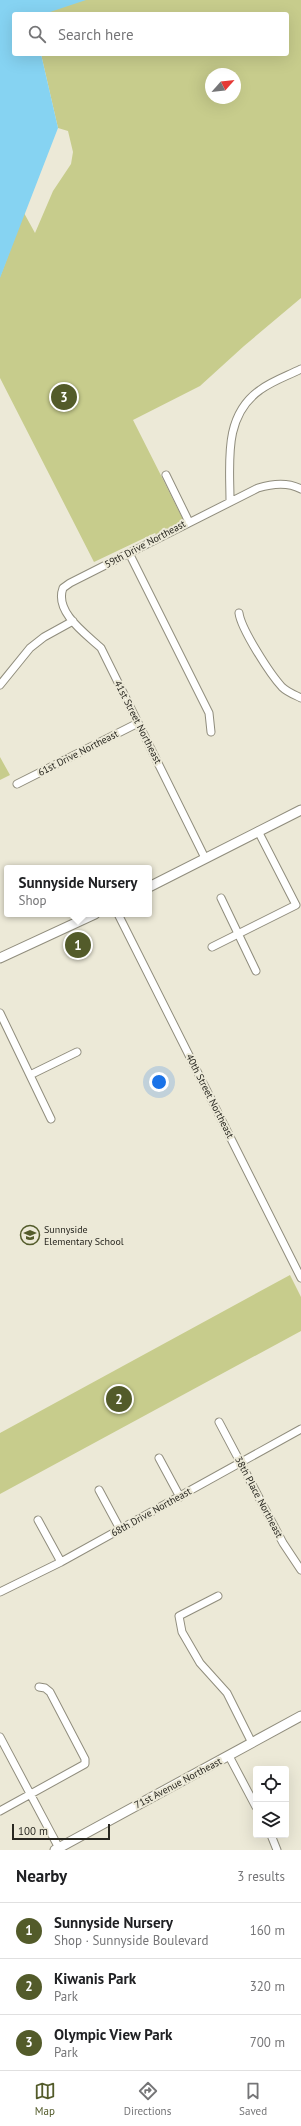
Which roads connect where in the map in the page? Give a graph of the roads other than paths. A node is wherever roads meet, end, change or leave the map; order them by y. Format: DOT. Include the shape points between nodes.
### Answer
graph roads {
  1 [pos="301,369"];
  2 [pos="166,475"];
  3 [pos="300,489"];
  4 [pos="230,502"];
  5 [pos="189,522"];
  6 [pos="129,553"];
  7 [pos="60,594"];
  8 [pos="239,613"];
  9 [pos="73,621"];
  10 [pos="0,685"];
  11 [pos="301,698"];
  12 [pos="138,723"];
  13 [pos="211,732"];
  14 [pos="17,784"];
  15 [pos="301,810"];
  16 [pos="258,831"];
  17 [pos="205,858"];
  18 [pos="152,885"];
  19 [pos="221,898"];
  20 [pos="89,917"];
  21 [pos="120,917"];
  22 [pos="238,934"];
  23 [pos="212,947"];
  24 [pos="0,958"];
  25 [pos="256,971"];
  26 [pos="0,1013"];
  27 [pos="77,1052"];
  28 [pos="30,1075"];
  29 [pos="51,1119"];
  30 [pos="301,1278"];
  31 [pos="219,1422"];
  32 [pos="301,1429"];
  33 [pos="159,1458"];
  34 [pos="241,1462"];
  35 [pos="99,1490"];
  36 [pos="180,1497"];
  37 [pos="38,1520"];
  38 [pos="120,1529"];
  39 [pos="61,1562"];
  40 [pos="301,1570"];
  41 [pos="0,1592"];
  42 [pos="218,1596"];
  43 [pos="39,1687"];
  44 [pos="301,1716"];
  45 [pos="0,1737"];
  46 [pos="252,1743"];
  47 [pos="229,1756"];
  48 [pos="30,1795"];
  49 [pos="254,1802"];
  50 [pos="0,1811"];
  51 [pos="272,1838"];
  52 [pos="58,1849"];
  53 [pos="277,1850"];
  1 -- 4 [label="street" via="261,389 246,402 239,413 231,437"];
  2 -- 5 [label="street, 59th Drive Northeast"];
  3 -- 4 [label="street" via="288,485 268,485"];
  4 -- 5 [label="street"];
  5 -- 6 [label="street, 59th Drive Northeast"];
  6 -- 7 [label="street, 59th Drive Northeast" via="63,588"];
  6 -- 13 [label="street" via="209,713"];
  7 -- 9 [label="street, 41st Street Northeast"];
  8 -- 11 [label="street" via="250,640 273,675 283,688"];
  9 -- 10 [label="street" via="30,648"];
  9 -- 12 [label="street, 41st Street Northeast" via="101,648"];
  12 -- 14 [label="street, 61st Drive Northeast"];
  12 -- 17 [label="street, 41st Street Northeast"];
  15 -- 16 [label="street"];
  16 -- 17 [label="street"];
  16 -- 22 [label="street" via="296,905"];
  17 -- 18 [label="street"];
  19 -- 22 [label="street"];
  20 -- 24 [label="street"];
  21 -- 30 [label="street, 40th Street Northeast"];
  22 -- 23 [label="street"];
  22 -- 25 [label="street"];
  26 -- 28 [label="street"];
  27 -- 28 [label="street"];
  28 -- 29 [label="street"];
  31 -- 34 [label="street, 38th Place Northeast"];
  32 -- 34 [label="street, 68th Drive Northeast"];
  33 -- 36 [label="street"];
  34 -- 36 [label="street, 68th Drive Northeast"];
  34 -- 40 [label="street, 38th Place Northeast" via="283,1543"];
  35 -- 38 [label="street"];
  36 -- 38 [label="street, 68th Drive Northeast"];
  37 -- 39 [label="street"];
  38 -- 39 [label="street, 68th Drive Northeast"];
  39 -- 41 [label="street, 68th Drive Northeast"];
  42 -- 46 [label="street" via="179,1616 182,1632 200,1663 227,1693"];
  43 -- 48 [label="street" via="50,1692 85,1759 85,1764"];
  44 -- 46 [label="street, 71st Avenue Northeast"];
  45 -- 48 [label="street"];
  46 -- 47 [label="street, 71st Avenue Northeast"];
  47 -- 49 [label="street"];
  47 -- 52 [label="street, 71st Avenue Northeast"];
  48 -- 50 [label="street"];
  48 -- 52 [label="street"];
  51 -- 53 [label="street"];
}
